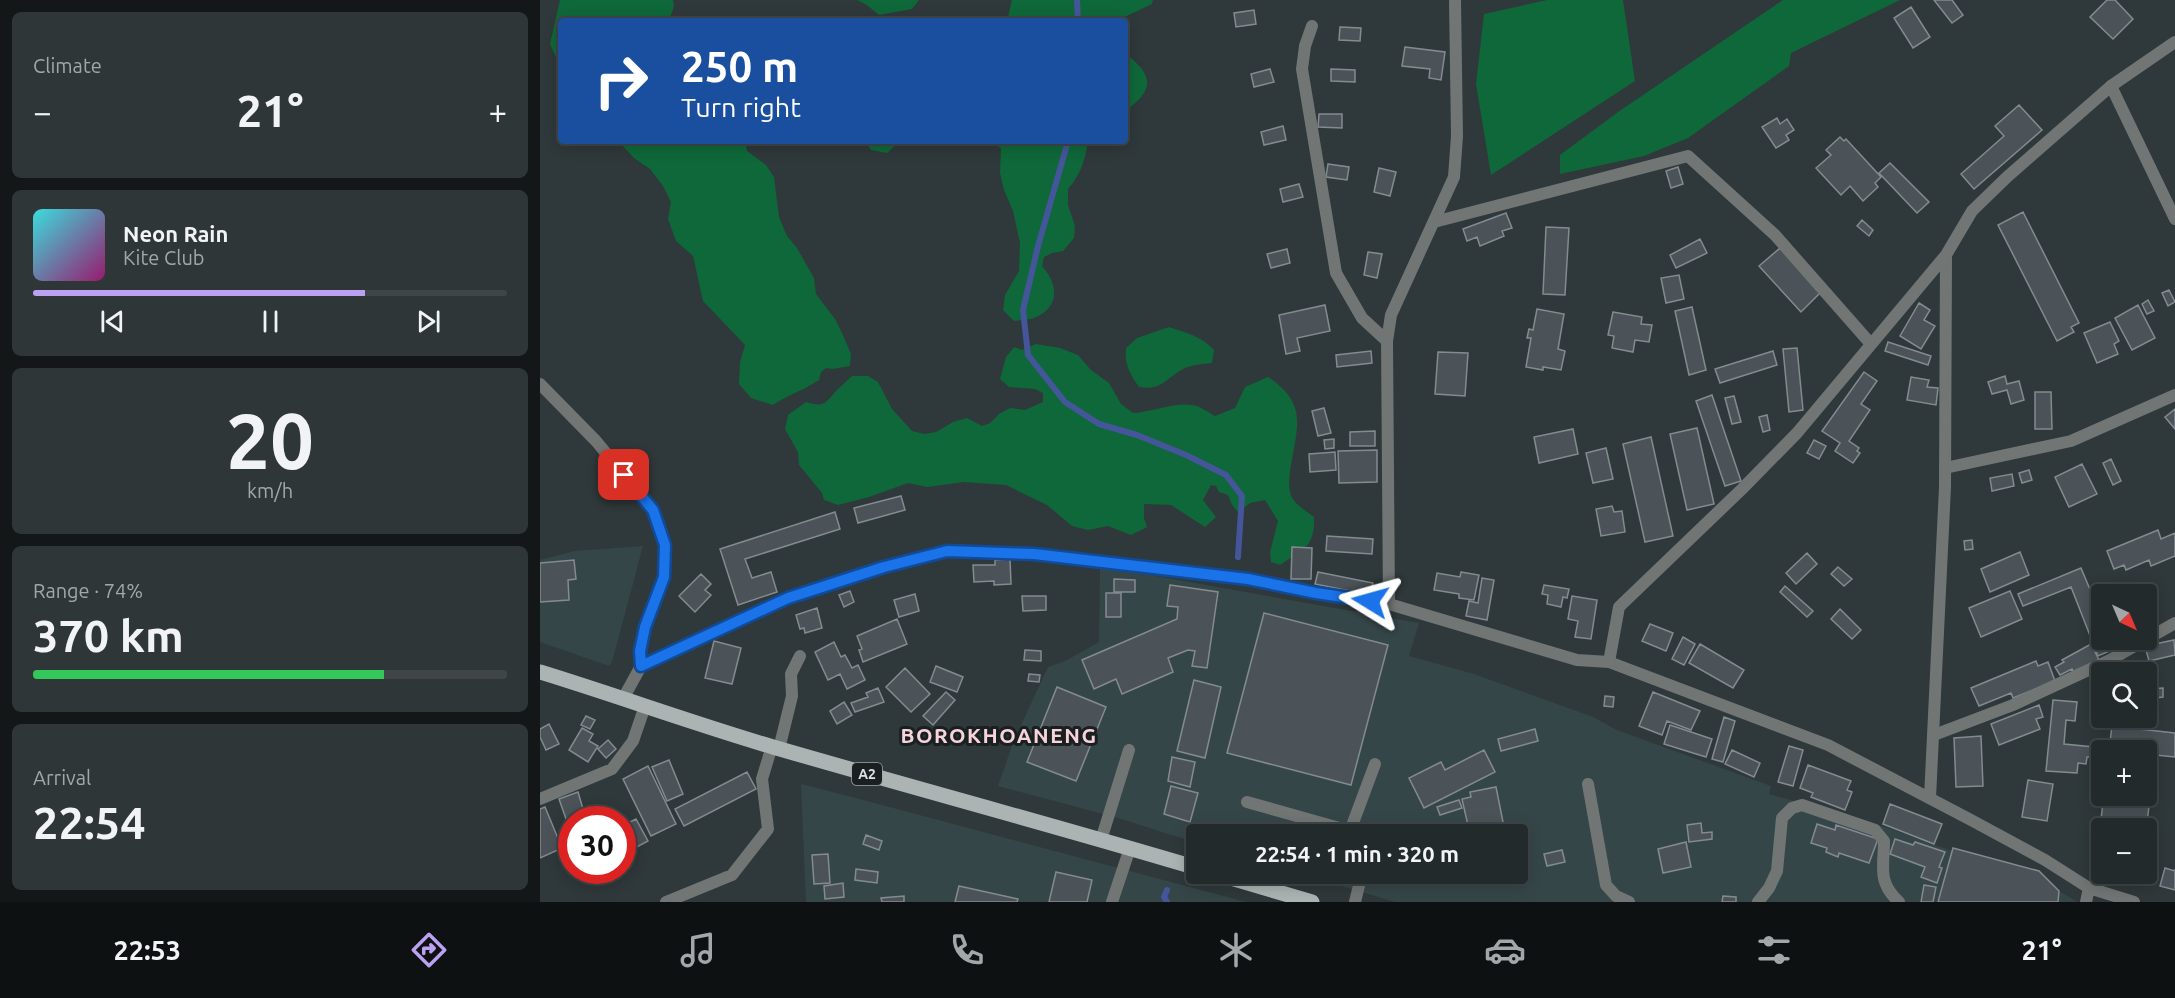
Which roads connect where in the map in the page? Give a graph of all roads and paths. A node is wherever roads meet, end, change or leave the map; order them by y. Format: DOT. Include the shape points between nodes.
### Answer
graph roads {
  1 [pos="1455,0"];
  2 [pos="1312,26"];
  3 [pos="2175,42"];
  4 [pos="2111,86"];
  5 [pos="2175,219"];
  6 [pos="1434,222"];
  7 [pos="1946,255"];
  8 [pos="1387,340"];
  9 [pos="1870,344"];
  10 [pos="540,384"];
  11 [pos="2175,395"];
  12 [pos="1945,468"];
  13 [pos="1389,604"];
  14 [pos="2175,623"];
  15 [pos="801,656"];
  16 [pos="1609,662"];
  17 [pos="641,666"];
  18 [pos="540,672"];
  19 [pos="624,697"];
  20 [pos="645,706"];
  21 [pos="1934,735"];
  22 [pos="776,748"];
  23 [pos="1129,750"];
  24 [pos="1375,764"];
  25 [pos="1588,784"];
  26 [pos="1930,798"];
  27 [pos="540,799"];
  28 [pos="1247,802"];
  29 [pos="1321,824"];
  30 [pos="1354,824"];
  31 [pos="1101,840"];
  32 [pos="1130,848"];
  33 [pos="1186,865"];
  34 [pos="1251,884"];
  35 [pos="1359,884"];
  36 [pos="2089,888"];
  37 [pos="666,902"];
  38 [pos="1112,902"];
  39 [pos="1312,902"];
  40 [pos="1355,902"];
  41 [pos="1629,902"];
  42 [pos="1758,902"];
  43 [pos="1899,902"];
  44 [pos="2086,902"];
  45 [pos="2134,902"];
  1 -- 6 [label="street" via="1454,177"];
  2 -- 8 [label="street" via="1302,69 1336,273 1362,318"];
  3 -- 4 [label="street"];
  4 -- 5 [label="street"];
  4 -- 7 [label="street" via="1972,211"];
  6 -- 8 [label="street" via="1391,315"];
  6 -- 9 [label="street" via="1689,156 1775,235"];
  7 -- 9 [label="street"];
  7 -- 12 [label="street"];
  8 -- 13 [label="street"];
  9 -- 16 [label="street" via="1797,433 1619,607"];
  10 -- 17 [label="street" via="596,441 653,510 665,545 664,577 645,627"];
  11 -- 12 [label="street" via="2071,441"];
  12 -- 21 [label="street"];
  13 -- 16 [label="street" via="1577,660"];
  13 -- 17 [label="street" via="1248,579 1034,554 947,551 788,598"];
  14 -- 21 [label="street" via="2110,660 2035,695"];
  15 -- 22 [label="street" via="791,674 792,696"];
  16 -- 26 [label="street" via="1828,745"];
  17 -- 19 [label="street"];
  18 -- 19 [label="main road, A2"];
  19 -- 20 [label="main road, A2"];
  20 -- 22 [label="main road, A2"];
  20 -- 27 [label="street" via="633,741 612,769"];
  21 -- 26 [label="street"];
  22 -- 31 [label="main road, A2"];
  22 -- 37 [label="street" via="762,779 768,829 732,875"];
  23 -- 31 [label="street"];
  24 -- 30 [label="street"];
  25 -- 41 [label="street" via="1606,885"];
  26 -- 36 [label="street"];
  28 -- 29 [label="street"];
  31 -- 32 [label="main road, A2"];
  32 -- 33 [label="main road, A2"];
  32 -- 38 [label="street"];
  34 -- 39 [label="main road"];
  35 -- 40 [label="street"];
  36 -- 44 [label="street"];
  36 -- 45 [label="street"];
  42 -- 43 [label="street" via="1777,871 1782,818 1802,805 1875,830 1884,840 1881,873 1886,887"];
}
